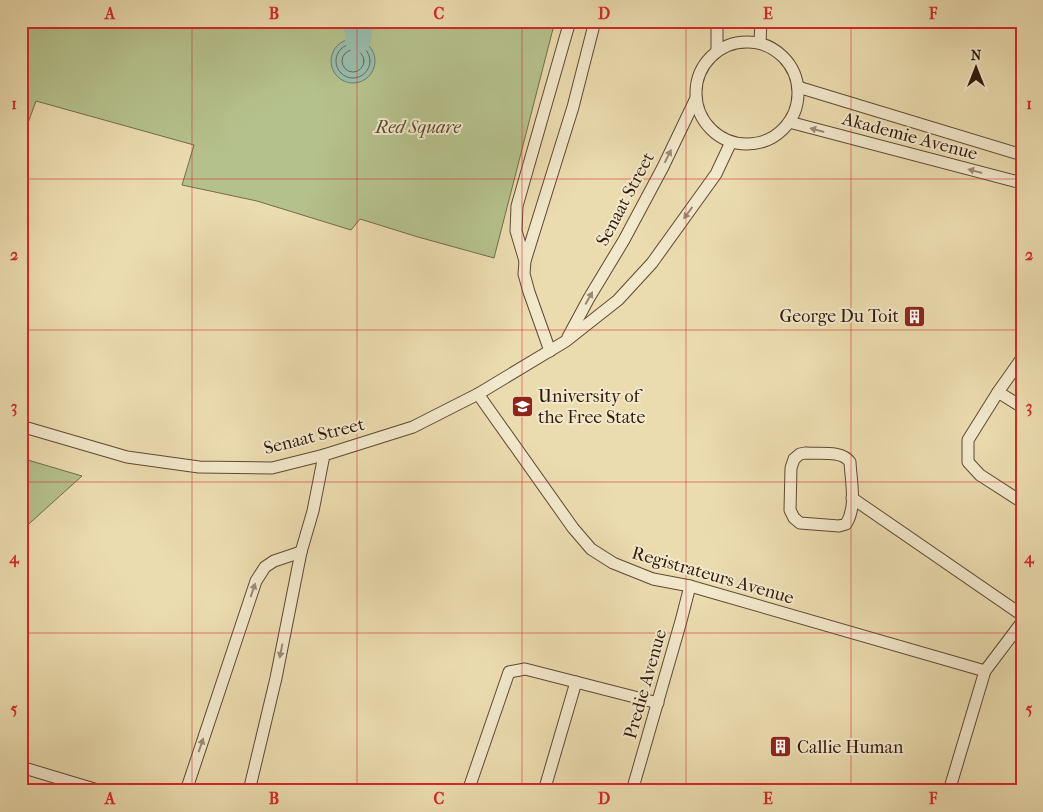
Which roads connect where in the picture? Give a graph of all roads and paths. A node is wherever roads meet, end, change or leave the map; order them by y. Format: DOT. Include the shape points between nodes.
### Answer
graph roads {
  1 [pos="570,21"];
  2 [pos="595,21"];
  3 [pos="717,21"];
  4 [pos="761,21"];
  5 [pos="760,43"];
  6 [pos="717,51"];
  7 [pos="798,87"];
  8 [pos="696,98"];
  9 [pos="789,122"];
  10 [pos="731,142"];
  11 [pos="1022,155"];
  12 [pos="1022,183"];
  13 [pos="525,261"];
  14 [pos="566,341"];
  15 [pos="550,351"];
  16 [pos="1022,358"];
  17 [pos="998,392"];
  18 [pos="478,394"];
  19 [pos="1022,407"];
  20 [pos="21,426"];
  21 [pos="324,455"];
  22 [pos="852,498"];
  23 [pos="1022,502"];
  24 [pos="301,552"];
  25 [pos="690,586"];
  26 [pos="1022,615"];
  27 [pos="1022,622"];
  28 [pos="985,671"];
  29 [pos="576,682"];
  30 [pos="658,703"];
  31 [pos="21,767"];
  32 [pos="65,785"];
  33 [pos="102,791"];
  34 [pos="186,791"];
  35 [pos="249,791"];
  36 [pos="468,791"];
  37 [pos="544,791"];
  38 [pos="632,791"];
  39 [pos="949,791"];
  1 -- 13 [label="lane" via="517,206 516,231"];
  2 -- 13 [label="lane" via="573,107"];
  3 -- 6 [label="lane"];
  4 -- 5 [label="lane"];
  5 -- 6 [label="lane, Senaat Street" via="745,41"];
  5 -- 7 [label="lane, Senaat Street" via="786,59"];
  6 -- 8 [label="lane, Senaat Street" via="700,72"];
  7 -- 9 [label="lane, Senaat Street" via="795,112"];
  7 -- 11 [label="lane, Akademie Avenue"];
  8 -- 10 [label="lane, Senaat Street" via="703,120 711,130"];
  14 -- 8 [label="lane, Senaat Street, one-way" via="624,240"];
  9 -- 10 [label="lane, Senaat Street" via="778,134 763,142"];
  12 -- 9 [label="lane, Akademie Avenue, one-way"];
  10 -- 14 [label="lane, Senaat Street, one-way" via="716,174 652,262 618,300"];
  13 -- 15 [label="lane" via="524,274 529,292"];
  14 -- 15 [label="lane, Senaat Street"];
  15 -- 18 [label="lane, Senaat Street"];
  16 -- 17 [label="lane"];
  17 -- 19 [label="lane"];
  17 -- 23 [label="lane" via="968,440 968,462 980,475"];
  18 -- 21 [label="lane, Senaat Street" via="413,427"];
  18 -- 25 [label="lane, Registrateurs Avenue" via="591,549 613,563 653,579"];
  20 -- 21 [label="lane, Senaat Street" via="127,456 199,467 272,468"];
  21 -- 24 [label="lane"];
  22 -- 22 [label="lane" via="850,518 846,524 800,523 790,510 794,460 806,453 837,454 847,459 850,462"];
  22 -- 26 [label="lane"];
  34 -- 24 [label="lane, one-way" via="256,581 265,567 274,561"];
  24 -- 35 [label="lane, one-way"];
  25 -- 28 [label="lane, Registrateurs Avenue"];
  25 -- 30 [label="lane, Predie Avenue"];
  27 -- 28 [label="lane"];
  28 -- 39 [label="lane"];
  29 -- 30 [label="lane"];
  29 -- 36 [label="lane" via="525,669 509,672"];
  29 -- 37 [label="lane"];
  30 -- 38 [label="lane, Predie Avenue"];
  31 -- 32 [label="lane"];
  32 -- 33 [label="lane"];
}
